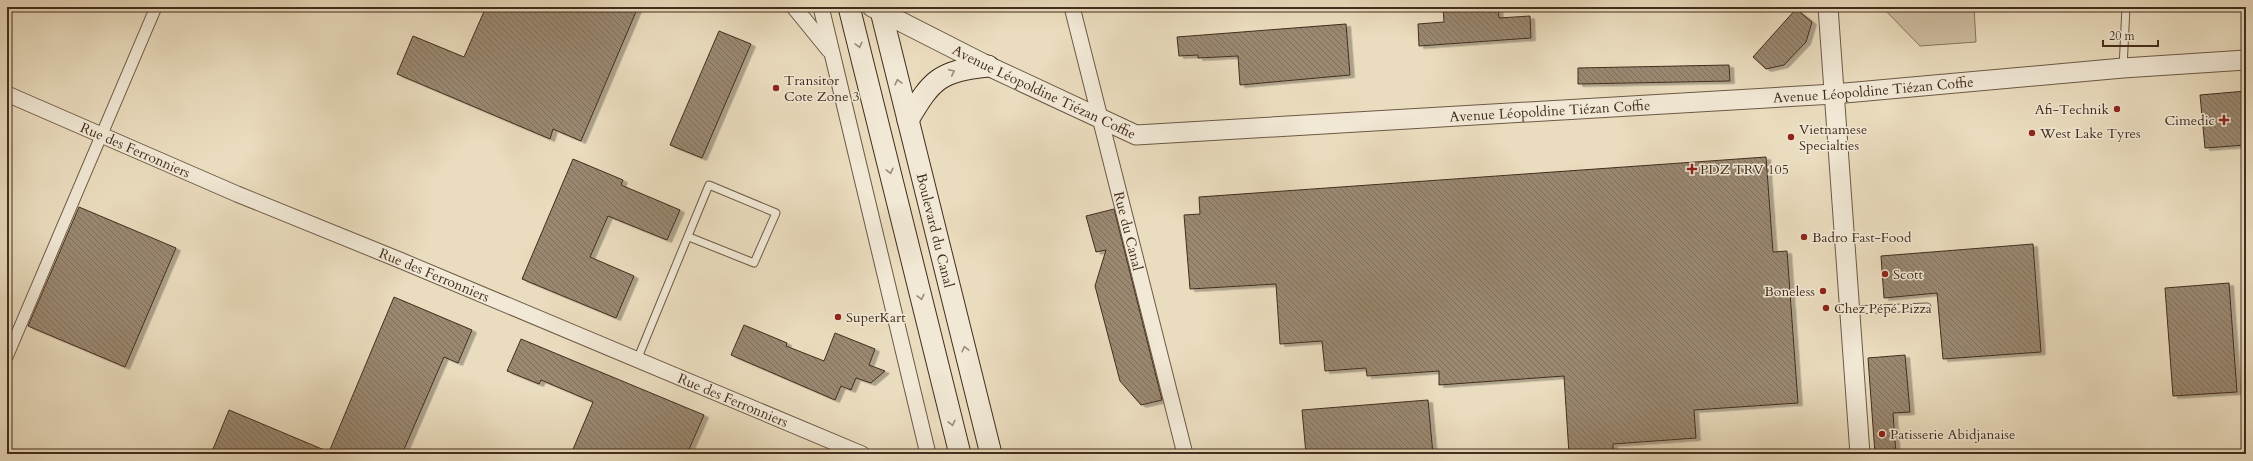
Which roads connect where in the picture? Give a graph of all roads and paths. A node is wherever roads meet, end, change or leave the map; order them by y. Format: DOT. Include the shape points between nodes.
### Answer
graph roads {
  1 [pos="156,7"];
  2 [pos="794,7"];
  3 [pos="821,7"];
  4 [pos="849,7"];
  5 [pos="1072,7"];
  6 [pos="1828,7"];
  7 [pos="2126,7"];
  8 [pos="878,8"];
  9 [pos="833,56"];
  10 [pos="2246,60"];
  11 [pos="988,66"];
  12 [pos="2123,68"];
  13 [pos="7,94"];
  14 [pos="1834,94"];
  15 [pos="1101,119"];
  16 [pos="908,120"];
  17 [pos="102,134"];
  18 [pos="689,237"];
  19 [pos="1927,307"];
  20 [pos="1849,310"];
  21 [pos="7,357"];
  22 [pos="637,360"];
  23 [pos="862,454"];
  24 [pos="928,454"];
  25 [pos="960,454"];
  26 [pos="992,454"];
  27 [pos="1185,454"];
  28 [pos="1860,454"];
  1 -- 17 [label="street"];
  2 -- 9 [label="street"];
  3 -- 9 [label="street"];
  4 -- 25 [label="main road, one-way"];
  5 -- 15 [label="street, Rue du Canal"];
  6 -- 14 [label="street"];
  7 -- 12 [label="lane"];
  8 -- 11 [label="street, Avenue Léopoldine Tiézan Coffie"];
  16 -- 8 [label="main road, Boulevard du Canal, one-way"];
  9 -- 24 [label="street"];
  10 -- 12 [label="street, Avenue Léopoldine Tiézan Coffie"];
  11 -- 15 [label="street, Avenue Léopoldine Tiézan Coffie"];
  16 -- 11 [label="main road, one-way" via="924,93 940,78 960,69"];
  12 -- 14 [label="street, Avenue Léopoldine Tiézan Coffie"];
  13 -- 17 [label="street, Rue des Ferronniers"];
  14 -- 15 [label="street, Avenue Léopoldine Tiézan Coffie" via="1136,135"];
  14 -- 20 [label="street"];
  15 -- 27 [label="street, Rue du Canal"];
  26 -- 16 [label="main road, Boulevard du Canal, one-way"];
  17 -- 21 [label="street"];
  17 -- 22 [label="street, Rue des Ferronniers" via="237,194"];
  18 -- 18 [label="lane" via="754,263 776,213 710,185"];
  18 -- 22 [label="lane"];
  19 -- 20 [label="lane"];
  20 -- 28 [label="street"];
  22 -- 23 [label="street, Rue des Ferronniers"];
}
